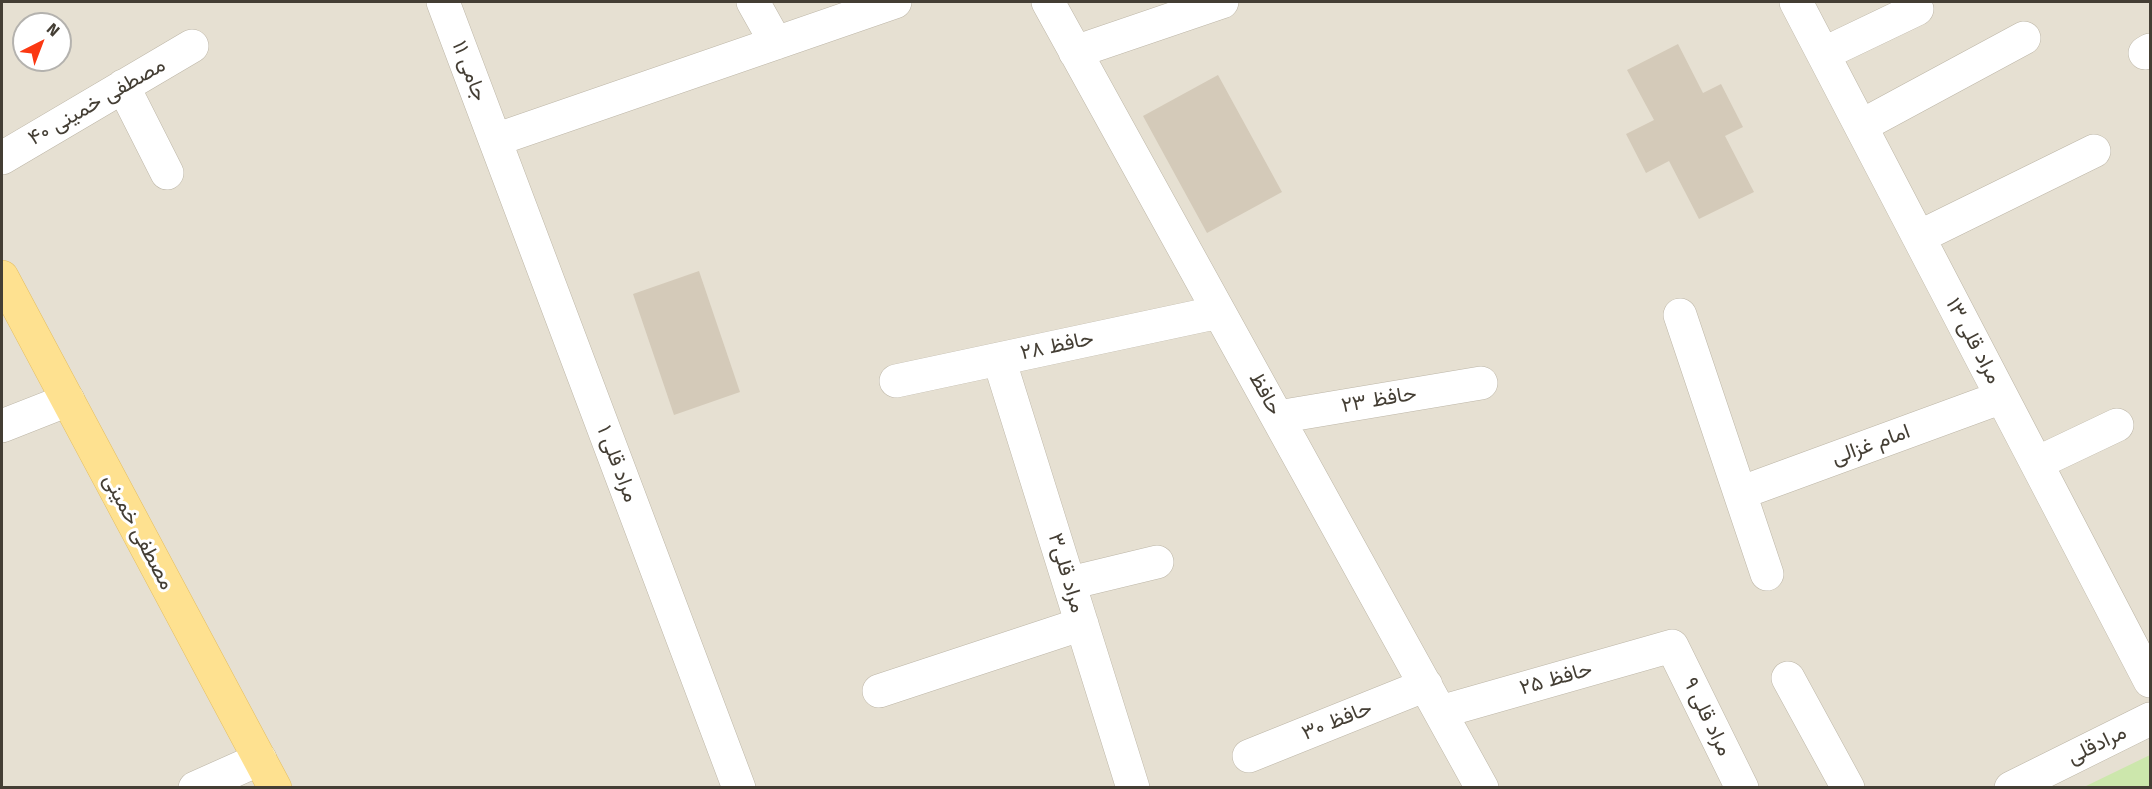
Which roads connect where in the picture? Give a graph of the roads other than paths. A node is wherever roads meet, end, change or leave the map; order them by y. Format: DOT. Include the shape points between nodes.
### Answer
graph roads {
  1 [pos="443,2"];
  2 [pos="753,2"];
  3 [pos="895,2"];
  4 [pos="1048,2"];
  5 [pos="1222,2"];
  6 [pos="1796,2"];
  7 [pos="1917,9"];
  8 [pos="2024,38"];
  9 [pos="776,43"];
  10 [pos="192,46"];
  11 [pos="1075,52"];
  12 [pos="1823,54"];
  13 [pos="123,86"];
  14 [pos="1861,126"];
  15 [pos="495,140"];
  16 [pos="2094,151"];
  17 [pos="2,158"];
  18 [pos="167,173"];
  19 [pos="1919,237"];
  20 [pos="2,277"];
  21 [pos="1219,312"];
  22 [pos="1680,315"];
  23 [pos="999,359"];
  24 [pos="896,381"];
  25 [pos="1480,383"];
  26 [pos="2002,397"];
  27 [pos="68,400"];
  28 [pos="1278,417"];
  29 [pos="2117,425"];
  30 [pos="2,426"];
  31 [pos="2037,463"];
  32 [pos="1740,493"];
  33 [pos="1157,562"];
  34 [pos="1767,574"];
  35 [pos="1070,583"];
  36 [pos="1082,624"];
  37 [pos="1672,646"];
  38 [pos="1788,678"];
  39 [pos="2151,681"];
  40 [pos="879,691"];
  41 [pos="1433,698"];
  42 [pos="2151,719"];
  43 [pos="1249,756"];
  44 [pos="260,759"];
  45 [pos="195,788"];
  46 [pos="275,788"];
  47 [pos="740,788"];
  48 [pos="1132,788"];
  49 [pos="1482,788"];
  50 [pos="1742,788"];
  51 [pos="1848,788"];
  52 [pos="2011,788"];
  1 -- 15 [label="street, جامی ۱۱"];
  2 -- 9 [label="street"];
  3 -- 9 [label="street"];
  4 -- 11 [label="street, حافظ"];
  5 -- 11 [label="street"];
  6 -- 12 [label="street, مراد قلی ۱۳"];
  7 -- 12 [label="street"];
  8 -- 14 [label="street"];
  9 -- 15 [label="street"];
  10 -- 13 [label="street, مصطفی خمینی ۴۰"];
  11 -- 21 [label="street, حافظ"];
  12 -- 14 [label="street, مراد قلی ۱۳"];
  13 -- 17 [label="street, مصطفی خمینی ۴۰"];
  13 -- 18 [label="street"];
  14 -- 19 [label="street, مراد قلی ۱۳"];
  15 -- 47 [label="street, مراد قلی ۱"];
  16 -- 19 [label="street"];
  19 -- 26 [label="street, مراد قلی ۱۳"];
  20 -- 27 [label="main road, مصطفی خمینی"];
  21 -- 23 [label="street, حافظ ۲۸"];
  21 -- 28 [label="street, حافظ"];
  22 -- 32 [label="street"];
  23 -- 24 [label="street, حافظ ۲۸"];
  23 -- 35 [label="street, مراد قلی۳"];
  25 -- 28 [label="street, حافظ ۲۳"];
  26 -- 31 [label="street, مراد قلی ۱۳"];
  26 -- 32 [label="street, امام غزالی"];
  27 -- 30 [label="street"];
  27 -- 44 [label="main road, مصطفی خمینی"];
  28 -- 41 [label="street, حافظ"];
  29 -- 31 [label="street"];
  31 -- 39 [label="street, مراد قلی ۱۳"];
  32 -- 34 [label="street"];
  33 -- 35 [label="street"];
  35 -- 36 [label="street, مراد قلی۳"];
  36 -- 40 [label="street"];
  36 -- 48 [label="street, مراد قلی۳"];
  37 -- 41 [label="street, حافظ ۲۵"];
  37 -- 50 [label="street, مراد قلی ۹"];
  38 -- 51 [label="street"];
  41 -- 43 [label="street, حافظ ۳۰"];
  41 -- 49 [label="street, حافظ"];
  42 -- 52 [label="street, مرادقلی"];
  44 -- 45 [label="street"];
  44 -- 46 [label="main road, مصطفی خمینی"];
}
